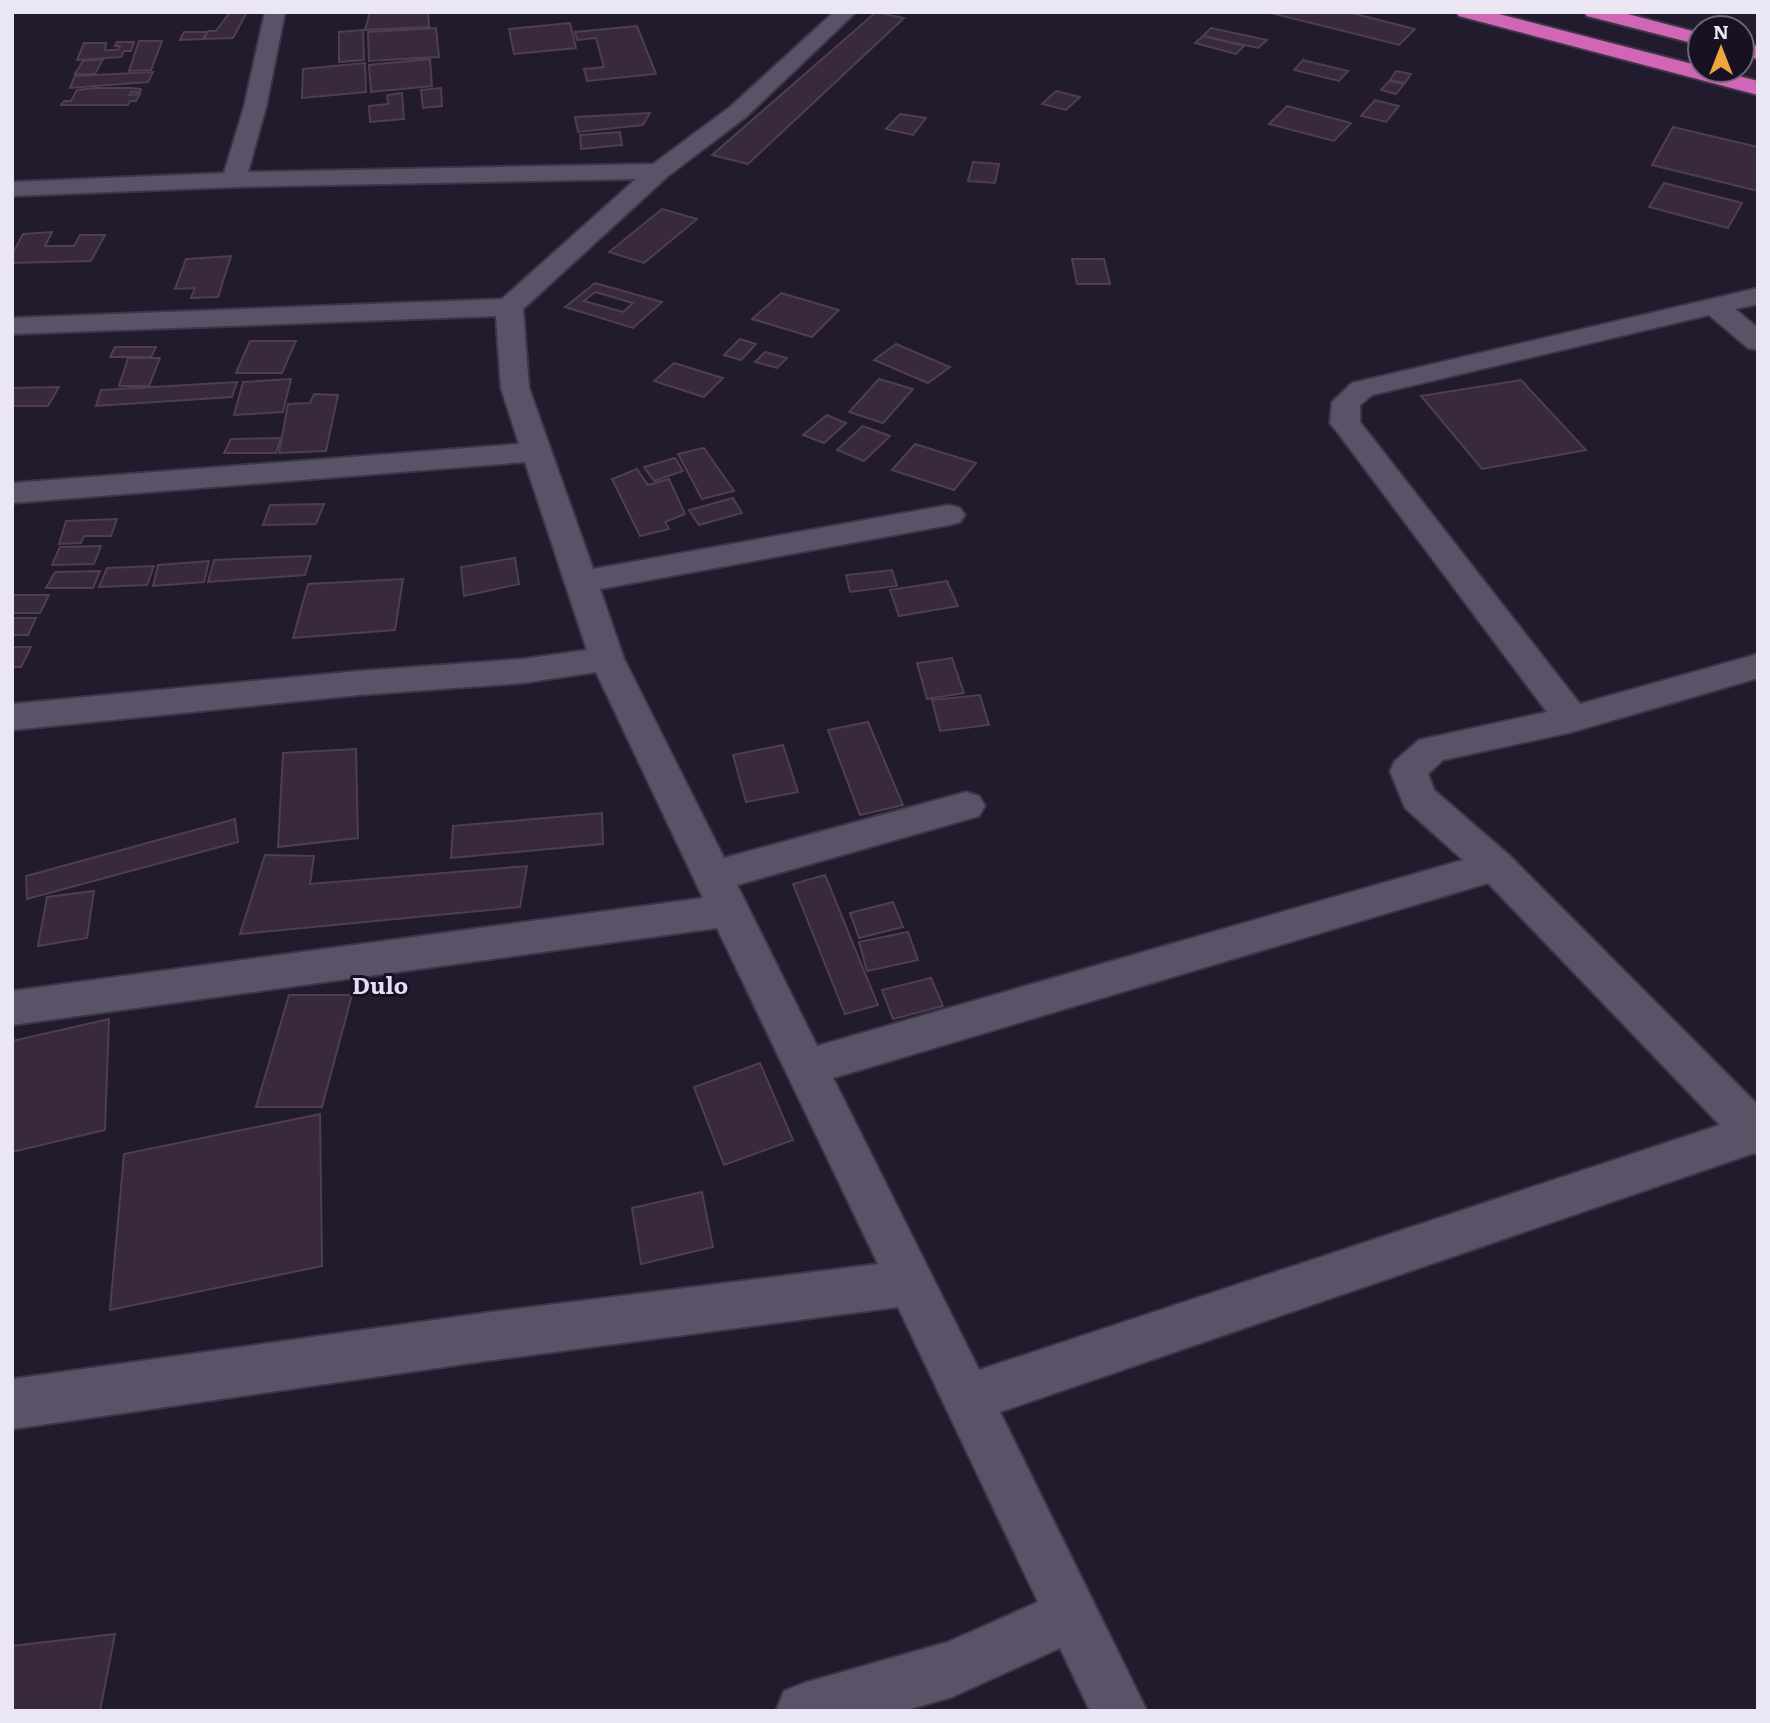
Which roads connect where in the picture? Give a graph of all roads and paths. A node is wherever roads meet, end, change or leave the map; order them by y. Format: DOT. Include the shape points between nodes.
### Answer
graph roads {
  1 [pos="275,12"];
  2 [pos="846,12"];
  3 [pos="1466,12"];
  4 [pos="1594,12"];
  5 [pos="1686,35"];
  6 [pos="1758,88"];
  7 [pos="659,171"];
  8 [pos="234,180"];
  9 [pos="12,189"];
  10 [pos="1758,296"];
  11 [pos="1714,306"];
  12 [pos="509,307"];
  13 [pos="12,326"];
  14 [pos="1758,342"];
  15 [pos="535,452"];
  16 [pos="12,494"];
  17 [pos="948,515"];
  18 [pos="580,582"];
  19 [pos="607,659"];
  20 [pos="1758,666"];
  21 [pos="12,717"];
  22 [pos="1572,719"];
  23 [pos="966,807"];
  24 [pos="1495,866"];
  25 [pos="723,893"];
  26 [pos="12,1009"];
  27 [pos="806,1068"];
  28 [pos="1757,1134"];
  29 [pos="910,1283"];
  30 [pos="966,1399"];
  31 [pos="12,1404"];
  32 [pos="1072,1615"];
  33 [pos="804,1711"];
  34 [pos="1119,1711"];
  1 -- 8 [label="street"];
  2 -- 7 [label="street" via="738,112"];
  3 -- 6 [label="highway"];
  4 -- 5 [label="highway"];
  7 -- 8 [label="street"];
  7 -- 12 [label="street"];
  8 -- 9 [label="street"];
  10 -- 11 [label="street"];
  11 -- 14 [label="street"];
  11 -- 22 [label="street" via="1362,389 1346,402 1345,423"];
  12 -- 13 [label="street"];
  12 -- 15 [label="street" via="515,388"];
  15 -- 16 [label="street"];
  15 -- 18 [label="street"];
  17 -- 18 [label="street"];
  18 -- 19 [label="street"];
  19 -- 21 [label="street" via="523,671"];
  19 -- 25 [label="street"];
  20 -- 22 [label="street"];
  22 -- 24 [label="street" via="1432,749 1408,771 1418,798"];
  23 -- 25 [label="street"];
  24 -- 27 [label="street"];
  24 -- 28 [label="street"];
  25 -- 26 [label="street"];
  25 -- 27 [label="street"];
  27 -- 29 [label="street"];
  28 -- 30 [label="street"];
  29 -- 30 [label="street"];
  29 -- 31 [label="street"];
  30 -- 32 [label="street"];
  32 -- 33 [label="street" via="952,1669"];
  32 -- 34 [label="street"];
}
